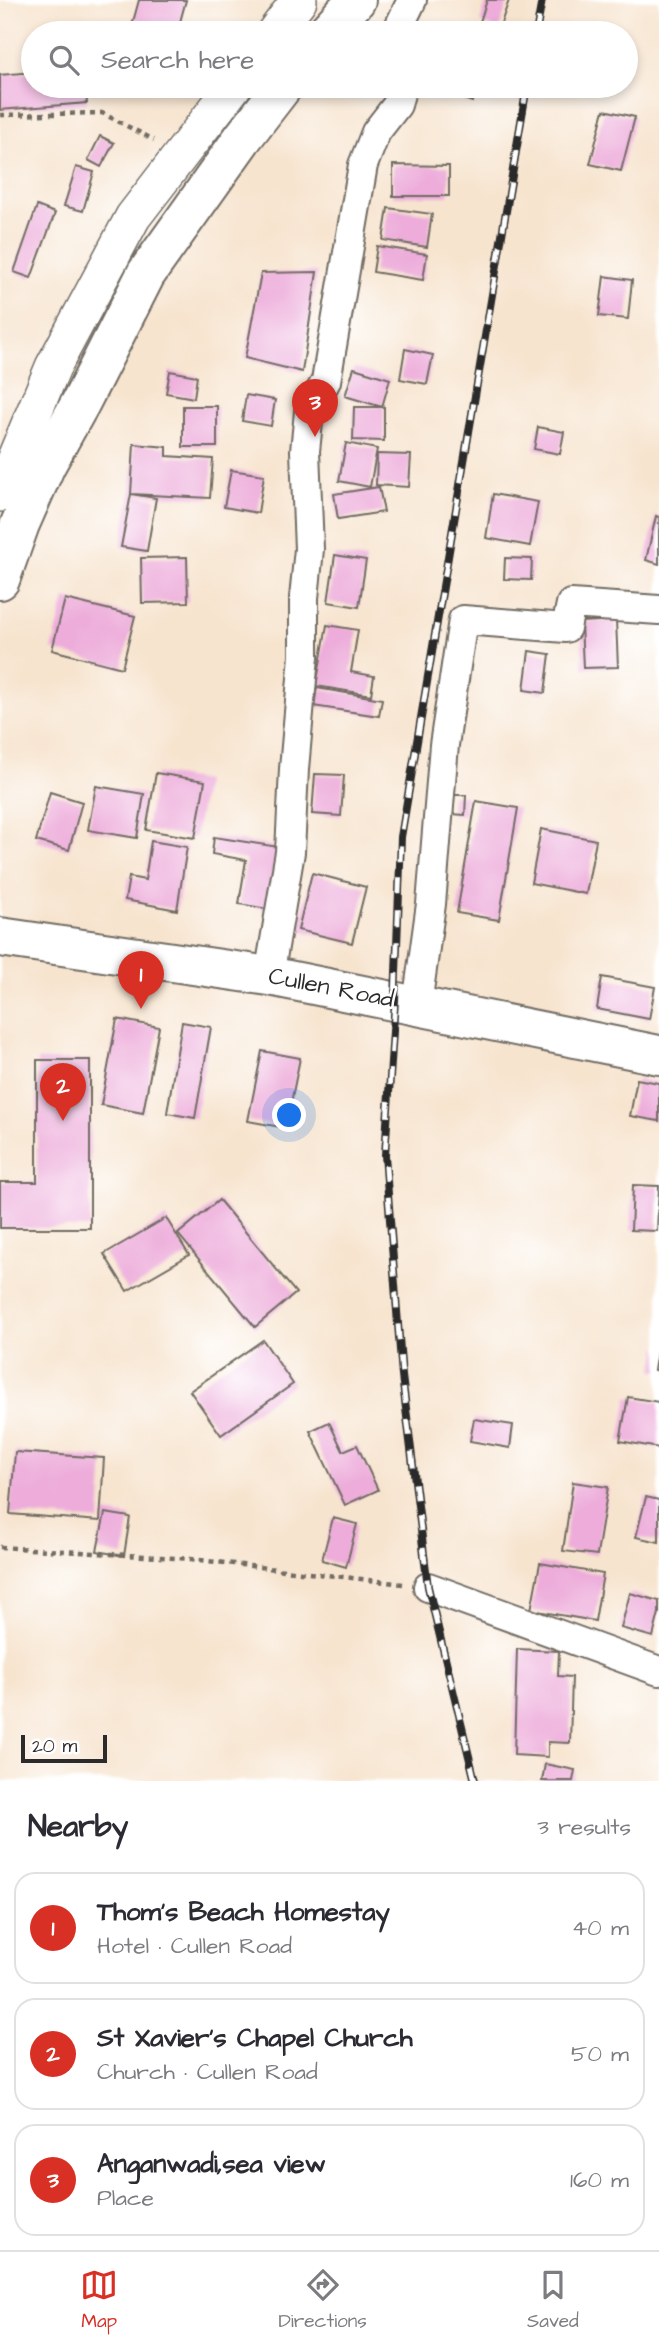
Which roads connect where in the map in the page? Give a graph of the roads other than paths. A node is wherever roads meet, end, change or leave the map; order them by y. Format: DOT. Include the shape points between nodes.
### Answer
graph roads {
  1 [pos="299,0"];
  2 [pos="356,0"];
  3 [pos="412,0"];
  4 [pos="283,21"];
  5 [pos="337,21"];
  6 [pos="402,21"];
  7 [pos="225,98"];
  8 [pos="274,98"];
  9 [pos="399,98"];
  10 [pos="0,494"];
  11 [pos="0,580"];
  12 [pos="659,610"];
  13 [pos="0,937"];
  14 [pos="269,976"];
  15 [pos="416,1005"];
  16 [pos="659,1055"];
  17 [pos="428,1587"];
  18 [pos="659,1671"];
  1 -- 4 [label="street"];
  2 -- 5 [label="main road"];
  3 -- 6 [label="street"];
  7 -- 10 [label="street" via="133,217 53,367"];
  8 -- 11 [label="main road" via="146,274 46,465"];
  9 -- 14 [label="street" via="376,132 363,165 326,381 309,412 304,656 290,852"];
  12 -- 15 [label="street" via="571,604 566,628 463,620 444,745 431,904"];
  13 -- 14 [label="main road, Cullen Road"];
  14 -- 15 [label="main road, Cullen Road"];
  15 -- 16 [label="main road, Cullen Road"];
  17 -- 18 [label="street"];
}
